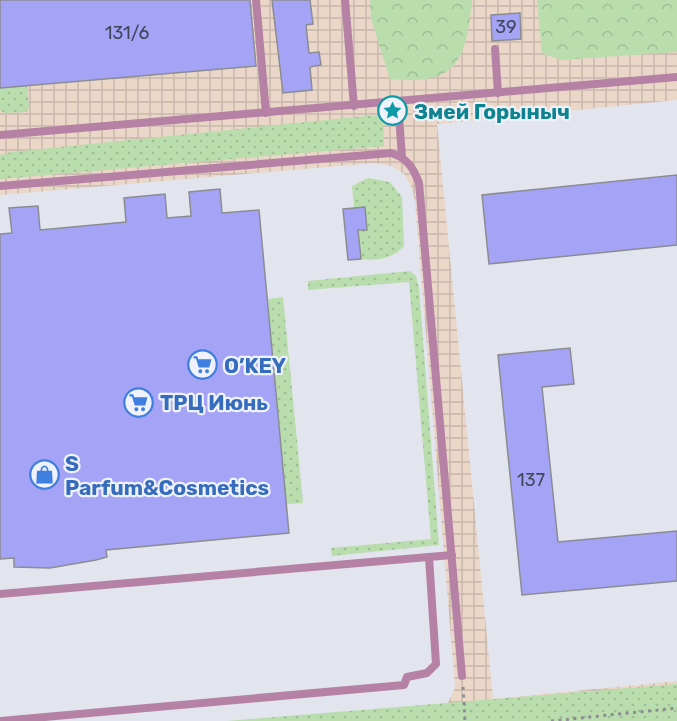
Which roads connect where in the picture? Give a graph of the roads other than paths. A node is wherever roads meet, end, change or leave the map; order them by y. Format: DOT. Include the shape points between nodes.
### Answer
graph roads {
  1 [pos="256,0"];
  2 [pos="345,0"];
  3 [pos="495,49"];
  4 [pos="677,77"];
  5 [pos="498,93"];
  6 [pos="399,102"];
  7 [pos="354,106"];
  8 [pos="266,113"];
  9 [pos="0,135"];
  10 [pos="402,157"];
  11 [pos="0,186"];
  12 [pos="452,555"];
  13 [pos="429,556"];
  14 [pos="0,594"];
  15 [pos="462,676"];
  16 [pos="0,721"];
  1 -- 8 [label="lane"];
  2 -- 7 [label="lane"];
  3 -- 5 [label="lane"];
  4 -- 5 [label="lane"];
  5 -- 6 [label="lane"];
  6 -- 7 [label="lane"];
  6 -- 10 [label="lane"];
  7 -- 8 [label="lane"];
  8 -- 9 [label="lane"];
  10 -- 11 [label="lane" via="391,153"];
  10 -- 12 [label="lane" via="413,167 419,183"];
  12 -- 13 [label="lane"];
  12 -- 15 [label="lane"];
  13 -- 14 [label="lane"];
  13 -- 16 [label="lane" via="436,664 427,673 407,677 404,685"];
}
